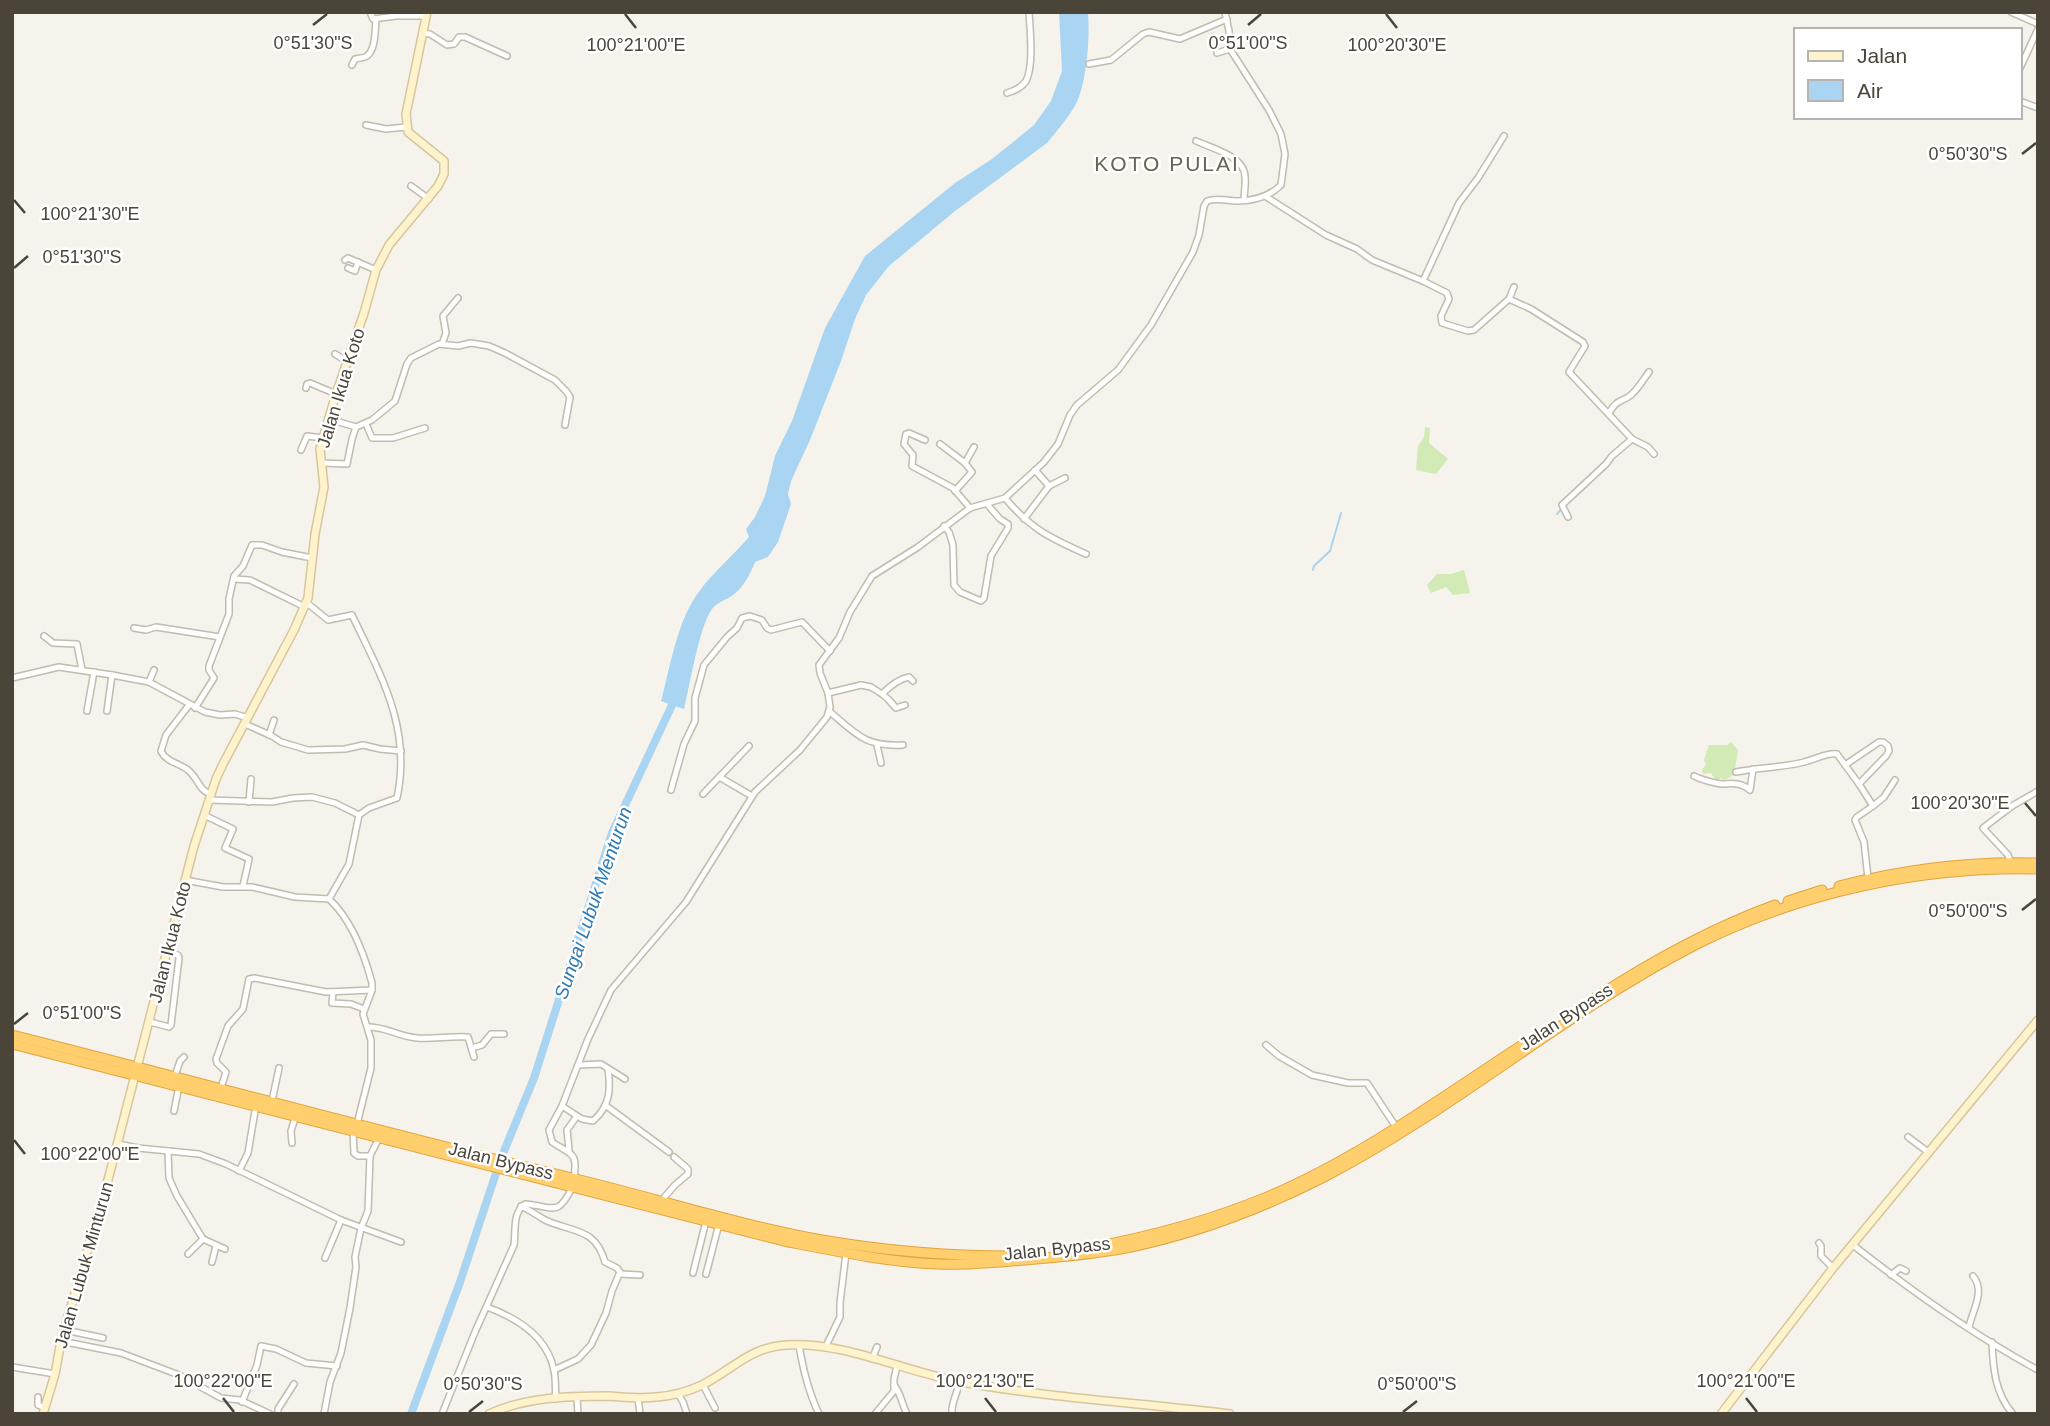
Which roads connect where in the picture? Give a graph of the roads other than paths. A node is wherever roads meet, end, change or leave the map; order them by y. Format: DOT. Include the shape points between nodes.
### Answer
graph roads {
  1 [pos="370,12"];
  2 [pos="1029,12"];
  3 [pos="2011,12"];
  4 [pos="396,14"];
  5 [pos="426,14"];
  6 [pos="1226,16"];
  7 [pos="376,19"];
  8 [pos="2038,26"];
  9 [pos="422,33"];
  10 [pos="1230,49"];
  11 [pos="1217,53"];
  12 [pos="507,56"];
  13 [pos="2022,63"];
  14 [pos="1089,64"];
  15 [pos="352,65"];
  16 [pos="1007,93"];
  17 [pos="2022,101"];
  18 [pos="2038,108"];
  19 [pos="366,125"];
  20 [pos="406,127"];
  21 [pos="1504,136"];
  22 [pos="1196,141"];
  23 [pos="411,186"];
  24 [pos="1265,196"];
  25 [pos="429,199"];
  26 [pos="1244,200"];
  27 [pos="345,260"];
  28 [pos="358,262"];
  29 [pos="348,268"];
  30 [pos="376,270"];
  31 [pos="1423,281"];
  32 [pos="1514,288"];
  33 [pos="458,298"];
  34 [pos="1508,299"];
  35 [pos="442,344"];
  36 [pos="335,354"];
  37 [pos="348,362"];
  38 [pos="1649,372"];
  39 [pos="306,388"];
  40 [pos="337,394"];
  41 [pos="1609,413"];
  42 [pos="329,419"];
  43 [pos="366,424"];
  44 [pos="565,425"];
  45 [pos="356,427"];
  46 [pos="425,428"];
  47 [pos="323,438"];
  48 [pos="1632,439"];
  49 [pos="925,440"];
  50 [pos="940,444"];
  51 [pos="974,447"];
  52 [pos="301,450"];
  53 [pos="1654,454"];
  54 [pos="322,463"];
  55 [pos="965,463"];
  56 [pos="1035,470"];
  57 [pos="1065,478"];
  58 [pos="1049,486"];
  59 [pos="955,491"];
  60 [pos="1005,498"];
  61 [pos="987,504"];
  62 [pos="970,508"];
  63 [pos="1568,517"];
  64 [pos="1024,519"];
  65 [pos="944,526"];
  66 [pos="1086,554"];
  67 [pos="312,558"];
  68 [pos="234,579"];
  69 [pos="306,605"];
  70 [pos="134,628"];
  71 [pos="44,636"];
  72 [pos="220,637"];
  73 [pos="830,651"];
  74 [pos="82,670"];
  75 [pos="154,670"];
  76 [pos="94,672"];
  77 [pos="111,675"];
  78 [pos="12,678"];
  79 [pos="913,681"];
  80 [pos="149,682"];
  81 [pos="828,693"];
  82 [pos="881,694"];
  83 [pos="189,705"];
  84 [pos="905,705"];
  85 [pos="195,708"];
  86 [pos="87,711"];
  87 [pos="107,711"];
  88 [pos="829,711"];
  89 [pos="274,720"];
  90 [pos="246,721"];
  91 [pos="269,734"];
  92 [pos="877,745"];
  93 [pos="749,746"];
  94 [pos="903,746"];
  95 [pos="401,751"];
  96 [pos="881,763"];
  97 [pos="1845,765"];
  98 [pos="1752,769"];
  99 [pos="1736,772"];
  100 [pos="1694,776"];
  101 [pos="721,778"];
  102 [pos="251,779"];
  103 [pos="1895,780"];
  104 [pos="1859,783"];
  105 [pos="671,790"];
  106 [pos="2038,791"];
  107 [pos="703,794"];
  108 [pos="752,796"];
  109 [pos="210,797"];
  110 [pos="249,802"];
  111 [pos="1873,806"];
  112 [pos="204,815"];
  113 [pos="359,815"];
  114 [pos="2011,863"];
  115 [pos="2038,863"];
  116 [pos="2000,866"];
  117 [pos="2038,869"];
  118 [pos="1868,878"];
  119 [pos="185,880"];
  120 [pos="243,886"];
  121 [pos="329,899"];
  122 [pos="167,953"];
  123 [pos="372,990"];
  124 [pos="332,992"];
  125 [pos="364,1009"];
  126 [pos="2038,1020"];
  127 [pos="150,1022"];
  128 [pos="368,1027"];
  129 [pos="505,1034"];
  130 [pos="12,1035"];
  131 [pos="12,1044"];
  132 [pos="1266,1045"];
  133 [pos="472,1048"];
  134 [pos="184,1057"];
  135 [pos="474,1057"];
  136 [pos="579,1065"];
  137 [pos="279,1068"];
  138 [pos="608,1069"];
  139 [pos="136,1071"];
  140 [pos="175,1076"];
  141 [pos="625,1079"];
  142 [pos="179,1086"];
  143 [pos="221,1088"];
  144 [pos="1444,1100"];
  145 [pos="272,1101"];
  146 [pos="256,1105"];
  147 [pos="605,1105"];
  148 [pos="562,1106"];
  149 [pos="174,1111"];
  150 [pos="297,1112"];
  151 [pos="577,1116"];
  152 [pos="355,1127"];
  153 [pos="1396,1127"];
  154 [pos="380,1136"];
  155 [pos="1908,1137"];
  156 [pos="292,1143"];
  157 [pos="118,1144"];
  158 [pos="569,1150"];
  159 [pos="168,1152"];
  160 [pos="1928,1152"];
  161 [pos="457,1154"];
  162 [pos="370,1156"];
  163 [pos="239,1171"];
  164 [pos="573,1183"];
  165 [pos="662,1200"];
  166 [pos="521,1206"];
  167 [pos="341,1220"];
  168 [pos="706,1221"];
  169 [pos="719,1224"];
  170 [pos="361,1227"];
  171 [pos="782,1236"];
  172 [pos="203,1238"];
  173 [pos="401,1241"];
  174 [pos="1819,1242"];
  175 [pos="1853,1245"];
  176 [pos="216,1246"];
  177 [pos="225,1249"];
  178 [pos="846,1253"];
  179 [pos="188,1254"];
  180 [pos="325,1258"];
  181 [pos="212,1262"];
  182 [pos="1833,1268"];
  183 [pos="1906,1271"];
  184 [pos="693,1273"];
  185 [pos="620,1274"];
  186 [pos="706,1274"];
  187 [pos="640,1275"];
  188 [pos="1891,1275"];
  189 [pos="1973,1276"];
  190 [pos="487,1307"];
  191 [pos="1969,1327"];
  192 [pos="65,1330"];
  193 [pos="103,1338"];
  194 [pos="61,1341"];
  195 [pos="1992,1342"];
  196 [pos="799,1345"];
  197 [pos="826,1346"];
  198 [pos="877,1347"];
  199 [pos="872,1359"];
  200 [pos="337,1366"];
  201 [pos="897,1366"];
  202 [pos="12,1367"];
  203 [pos="555,1370"];
  204 [pos="2038,1370"];
  205 [pos="55,1374"];
  206 [pos="959,1381"];
  207 [pos="294,1384"];
  208 [pos="703,1385"];
  209 [pos="894,1385"];
  210 [pos="678,1394"];
  211 [pos="38,1396"];
  212 [pos="577,1398"];
  213 [pos="638,1398"];
  214 [pos="556,1399"];
  215 [pos="243,1402"];
  216 [pos="715,1408"];
  217 [pos="44,1411"];
  218 [pos="270,1414"];
  219 [pos="278,1414"];
  220 [pos="324,1414"];
  221 [pos="442,1414"];
  222 [pos="489,1414"];
  223 [pos="578,1414"];
  224 [pos="640,1414"];
  225 [pos="687,1414"];
  226 [pos="819,1414"];
  227 [pos="876,1414"];
  228 [pos="908,1414"];
  229 [pos="952,1414"];
  230 [pos="1230,1414"];
  231 [pos="1721,1414"];
  232 [pos="2013,1414"];
  1 -- 7 [label="street"];
  2 -- 16 [label="street" via="1026,80"];
  3 -- 8 [label="street"];
  4 -- 5 [label="street"];
  4 -- 7 [label="street"];
  5 -- 9 [label="street"];
  6 -- 10 [label="street"];
  6 -- 14 [label="street" via="1180,39 1143,34 1111,60"];
  7 -- 15 [label="street" via="369,54"];
  8 -- 13 [label="street"];
  9 -- 12 [label="street" via="447,45 465,37"];
  9 -- 20 [label="street"];
  10 -- 11 [label="street"];
  10 -- 24 [label="street" via="1281,134 1285,154 1281,184"];
  17 -- 18 [label="street"];
  19 -- 20 [label="street"];
  20 -- 25 [label="street, Jalan Ikua Koto" via="444,161 444,174"];
  21 -- 31 [label="street" via="1459,203"];
  22 -- 26 [label="street" via="1240,163"];
  23 -- 25 [label="street"];
  24 -- 26 [label="street"];
  24 -- 31 [label="street" via="1372,260"];
  25 -- 30 [label="street, Jalan Ikua Koto" via="389,245"];
  26 -- 56 [label="street" via="1205,203 1193,252 1151,325 1118,370 1077,405 1058,444"];
  27 -- 28 [label="street"];
  28 -- 29 [label="street" via="355,271"];
  28 -- 30 [label="street"];
  30 -- 37 [label="street, Jalan Ikua Koto"];
  31 -- 34 [label="street" via="1448,294 1442,323 1468,331 1481,326"];
  32 -- 34 [label="street"];
  33 -- 35 [label="street" via="443,316 446,333"];
  34 -- 41 [label="street" via="1584,344 1569,372"];
  35 -- 43 [label="street" via="409,361 395,401"];
  35 -- 44 [label="street" via="489,346 555,380 570,397"];
  36 -- 37 [label="street"];
  37 -- 40 [label="street, Jalan Ikua Koto"];
  38 -- 41 [label="street"];
  39 -- 40 [label="street" via="310,383"];
  40 -- 42 [label="street, Jalan Ikua Koto"];
  41 -- 48 [label="street"];
  42 -- 45 [label="street"];
  42 -- 47 [label="street, Jalan Ikua Koto"];
  43 -- 45 [label="street"];
  43 -- 46 [label="street" via="372,438 393,438"];
  45 -- 54 [label="street" via="347,464"];
  47 -- 52 [label="street" via="307,436"];
  47 -- 54 [label="street, Jalan Ikua Koto"];
  48 -- 53 [label="street"];
  48 -- 63 [label="street" via="1562,508"];
  49 -- 59 [label="street" via="906,434 904,444 913,455 912,466"];
  50 -- 55 [label="street"];
  51 -- 55 [label="street"];
  54 -- 67 [label="street, Jalan Ikua Koto" via="324,487"];
  55 -- 59 [label="street" via="972,473"];
  56 -- 58 [label="street"];
  56 -- 60 [label="street"];
  57 -- 58 [label="street"];
  58 -- 64 [label="street"];
  59 -- 62 [label="street"];
  60 -- 61 [label="street"];
  60 -- 64 [label="street"];
  61 -- 62 [label="street"];
  61 -- 65 [label="street" via="1008,528 991,556 983,600 954,585 953,544"];
  62 -- 65 [label="street"];
  64 -- 66 [label="street" via="1049,538"];
  65 -- 73 [label="street" via="872,576"];
  67 -- 68 [label="street" via="253,544"];
  67 -- 69 [label="street, Jalan Ikua Koto"];
  68 -- 69 [label="street" via="250,580"];
  68 -- 72 [label="street"];
  69 -- 90 [label="street, Jalan Ikua Koto"];
  69 -- 95 [label="street" via="328,620 352,615 392,704"];
  70 -- 72 [label="street"];
  71 -- 74 [label="street" via="53,643 77,644"];
  72 -- 85 [label="street" via="208,668 214,678"];
  73 -- 81 [label="street" via="819,668"];
  73 -- 105 [label="street" via="802,621 771,630 750,615 742,618 704,664 695,698 695,721"];
  74 -- 76 [label="street"];
  74 -- 78 [label="street" via="59,667"];
  75 -- 80 [label="street"];
  76 -- 77 [label="street"];
  76 -- 86 [label="street"];
  77 -- 80 [label="street"];
  77 -- 87 [label="street"];
  79 -- 82 [label="street" via="905,678"];
  80 -- 83 [label="street"];
  81 -- 82 [label="street" via="861,685"];
  81 -- 88 [label="street"];
  82 -- 84 [label="street" via="896,708"];
  83 -- 85 [label="street"];
  83 -- 109 [label="street" via="166,735 161,751 166,759 190,771"];
  85 -- 90 [label="street"];
  88 -- 92 [label="street"];
  88 -- 108 [label="street" via="809,741"];
  89 -- 91 [label="street"];
  90 -- 91 [label="street"];
  90 -- 109 [label="street, Jalan Ikua Koto"];
  91 -- 95 [label="street" via="312,750 363,745"];
  92 -- 94 [label="street"];
  92 -- 96 [label="street"];
  93 -- 101 [label="street"];
  95 -- 113 [label="street" via="397,798"];
  97 -- 98 [label="street" via="1832,752 1788,766"];
  97 -- 104 [label="street"];
  97 -- 104 [label="street" via="1880,741 1888,746 1886,756"];
  98 -- 99 [label="street"];
  98 -- 100 [label="street" via="1750,790"];
  101 -- 107 [label="street"];
  101 -- 108 [label="street"];
  102 -- 110 [label="street"];
  103 -- 111 [label="street"];
  104 -- 111 [label="street"];
  106 -- 114 [label="street" via="1983,828"];
  108 -- 136 [label="street" via="686,902 611,990"];
  109 -- 110 [label="street"];
  109 -- 112 [label="street, Jalan Ikua Koto"];
  110 -- 113 [label="street" via="312,797"];
  111 -- 118 [label="street" via="1855,820 1864,842"];
  112 -- 119 [label="street, Jalan Ikua Koto"];
  112 -- 120 [label="street" via="233,829 225,848 249,859"];
  113 -- 121 [label="street" via="349,864"];
  114 -- 115 [label="highway, Jalan Bypass"];
  114 -- 116 [label="highway, Jalan Bypass"];
  116 -- 117 [label="highway, Jalan Bypass"];
  116 -- 118 [label="highway, Jalan Bypass" via="1943,867"];
  116 -- 144 [label="highway, Jalan Bypass" via="1877,883 1802,902 1734,927 1646,973"];
  118 -- 144 [label="highway, Jalan Bypass" via="1745,916 1672,950"];
  119 -- 120 [label="street"];
  119 -- 122 [label="street, Jalan Ikua Koto"];
  120 -- 121 [label="street"];
  121 -- 123 [label="street" via="355,937"];
  122 -- 127 [label="street, Jalan Ikua Koto"];
  122 -- 127 [label="street" via="179,958 172,1026"];
  123 -- 124 [label="street"];
  123 -- 125 [label="street"];
  124 -- 125 [label="street" via="332,1003"];
  124 -- 143 [label="street" via="249,979 243,1009 228,1026 216,1059 226,1073"];
  125 -- 128 [label="street"];
  126 -- 160 [label="street"];
  127 -- 139 [label="street, Jalan Ikua Koto"];
  128 -- 133 [label="street" via="417,1038 467,1036"];
  128 -- 152 [label="street" via="371,1068"];
  129 -- 133 [label="street" via="491,1034 482,1045"];
  130 -- 139 [label="highway, Jalan Bypass"];
  131 -- 139 [label="highway"];
  132 -- 153 [label="street" via="1312,1075 1367,1083"];
  133 -- 135 [label="street"];
  134 -- 140 [label="street"];
  136 -- 138 [label="street" via="598,1063"];
  136 -- 148 [label="street"];
  137 -- 145 [label="street"];
  138 -- 141 [label="street"];
  138 -- 147 [label="street" via="610,1088"];
  139 -- 140 [label="highway, Jalan Bypass"];
  139 -- 142 [label="highway, Jalan Bypass"];
  139 -- 157 [label="street, Jalan Lubuk Minturun"];
  140 -- 143 [label="highway, Jalan Bypass"];
  142 -- 146 [label="highway, Jalan Bypass"];
  142 -- 149 [label="street"];
  143 -- 145 [label="highway, Jalan Bypass"];
  144 -- 153 [label="highway, Jalan Bypass"];
  144 -- 178 [label="highway, Jalan Bypass" via="1364,1155 1286,1195 1182,1234 1129,1247 974,1264"];
  145 -- 150 [label="highway, Jalan Bypass"];
  146 -- 150 [label="highway, Jalan Bypass"];
  146 -- 163 [label="street" via="248,1153"];
  147 -- 151 [label="street" via="593,1121"];
  147 -- 165 [label="street" via="688,1169"];
  148 -- 151 [label="street"];
  148 -- 158 [label="street" via="549,1135 555,1144"];
  150 -- 152 [label="highway, Jalan Bypass"];
  150 -- 156 [label="street"];
  151 -- 158 [label="street" via="566,1134"];
  152 -- 154 [label="highway, Jalan Bypass"];
  152 -- 161 [label="highway, Jalan Bypass"];
  152 -- 162 [label="street" via="354,1153"];
  153 -- 171 [label="highway, Jalan Bypass" via="1268,1197 1176,1229 1100,1246 1012,1256 944,1255"];
  154 -- 161 [label="highway, Jalan Bypass"];
  154 -- 162 [label="street"];
  155 -- 160 [label="street"];
  157 -- 159 [label="street"];
  157 -- 192 [label="street, Jalan Lubuk Minturun"];
  158 -- 164 [label="street" via="576,1163"];
  159 -- 163 [label="street" via="199,1154"];
  159 -- 172 [label="street" via="172,1187"];
  160 -- 175 [label="street"];
  161 -- 164 [label="highway, Jalan Bypass"];
  162 -- 170 [label="street" via="368,1211"];
  163 -- 167 [label="street"];
  164 -- 165 [label="highway, Jalan Bypass"];
  164 -- 166 [label="street" via="563,1205"];
  164 -- 168 [label="highway, Jalan Bypass"];
  165 -- 171 [label="highway, Jalan Bypass"];
  166 -- 185 [label="street" via="589,1235 599,1245 605,1262"];
  166 -- 190 [label="street" via="514,1245"];
  167 -- 170 [label="street"];
  167 -- 180 [label="street"];
  168 -- 169 [label="highway, Jalan Bypass"];
  168 -- 184 [label="street"];
  169 -- 171 [label="highway, Jalan Bypass"];
  169 -- 186 [label="street"];
  170 -- 173 [label="street"];
  170 -- 200 [label="street" via="351,1308"];
  171 -- 178 [label="highway, Jalan Bypass"];
  172 -- 176 [label="street"];
  172 -- 179 [label="street"];
  174 -- 182 [label="street" via="1821,1256"];
  175 -- 182 [label="street"];
  175 -- 188 [label="street"];
  176 -- 177 [label="street"];
  176 -- 181 [label="street"];
  178 -- 197 [label="street" via="840,1317"];
  182 -- 231 [label="street"];
  183 -- 188 [label="street" via="1900,1268"];
  185 -- 187 [label="street"];
  185 -- 203 [label="street" via="591,1345 578,1359"];
  188 -- 191 [label="street"];
  189 -- 191 [label="street" via="1979,1292"];
  190 -- 203 [label="street" via="528,1328"];
  190 -- 221 [label="street"];
  191 -- 195 [label="street"];
  192 -- 193 [label="street"];
  192 -- 194 [label="street, Jalan Lubuk Minturun"];
  194 -- 205 [label="street, Jalan Lubuk Minturun"];
  194 -- 215 [label="street" via="121,1353 221,1398"];
  195 -- 204 [label="street"];
  195 -- 232 [label="street" via="1996,1382"];
  196 -- 197 [label="street"];
  196 -- 208 [label="street" via="751,1353"];
  196 -- 226 [label="street" via="806,1383"];
  197 -- 199 [label="street"];
  198 -- 199 [label="street"];
  199 -- 201 [label="street"];
  200 -- 215 [label="street" via="312,1364 261,1346"];
  200 -- 220 [label="street"];
  201 -- 206 [label="street"];
  201 -- 209 [label="street"];
  202 -- 205 [label="street"];
  203 -- 214 [label="street"];
  205 -- 217 [label="street, Jalan Lubuk Minturun"];
  206 -- 229 [label="street"];
  206 -- 230 [label="street"];
  207 -- 219 [label="street"];
  208 -- 210 [label="street"];
  208 -- 216 [label="street"];
  209 -- 227 [label="street"];
  209 -- 228 [label="street"];
  210 -- 213 [label="street"];
  210 -- 225 [label="street"];
  211 -- 217 [label="street"];
  212 -- 213 [label="street"];
  212 -- 214 [label="street"];
  212 -- 223 [label="street"];
  213 -- 224 [label="street"];
  214 -- 222 [label="street" via="516,1403"];
  215 -- 218 [label="street"];
}
